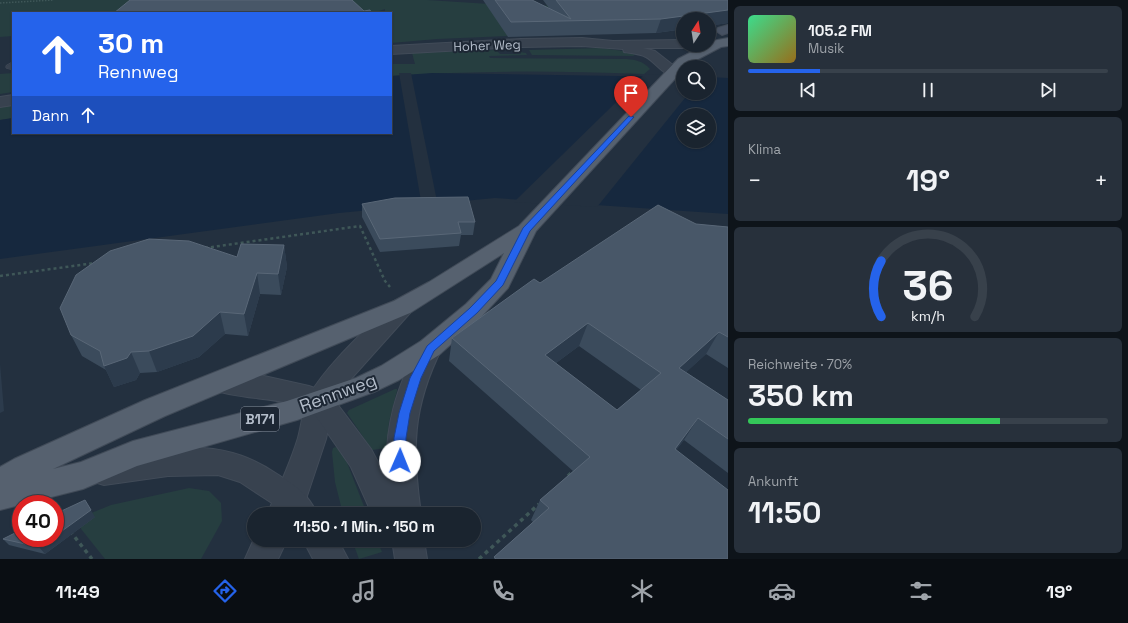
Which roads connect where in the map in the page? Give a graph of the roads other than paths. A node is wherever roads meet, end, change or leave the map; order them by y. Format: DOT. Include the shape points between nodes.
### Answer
graph roads {
  1 [pos="676,37"];
  2 [pos="719,37"];
  3 [pos="582,42"];
  4 [pos="676,44"];
  5 [pos="613,45"];
  6 [pos="392,50"];
  7 [pos="688,60"];
  8 [pos="676,66"];
  9 [pos="676,69"];
  10 [pos="12,100"];
  11 [pos="0,102"];
  12 [pos="526,230"];
  13 [pos="399,299"];
  14 [pos="430,348"];
  15 [pos="219,382"];
  16 [pos="320,401"];
  17 [pos="83,475"];
  18 [pos="0,484"];
  19 [pos="0,496"];
  20 [pos="290,507"];
  21 [pos="293,507"];
  22 [pos="385,507"];
  23 [pos="404,507"];
  24 [pos="267,547"];
  25 [pos="324,547"];
  26 [pos="261,559"];
  27 [pos="332,559"];
  1 -- 3 [label="street, Hoher Weg"];
  2 -- 7 [label="main road, B171"];
  3 -- 5 [label="street, Hoher Weg"];
  3 -- 6 [label="street, Hoher Weg"];
  4 -- 5 [label="street, Hoher Weg"];
  5 -- 8 [label="street" via="650,54"];
  9 -- 12 [label="main road, Rennweg / B171"];
  10 -- 11 [label="street"];
  12 -- 13 [label="main road, Rennweg / B171" via="437,287"];
  12 -- 14 [label="main road, Rennweg / B171" via="500,283 474,310"];
  13 -- 15 [label="main road, Rennweg / B171"];
  13 -- 16 [label="street"];
  14 -- 16 [label="main road, Rennweg / B171" via="412,361 365,385"];
  14 -- 23 [label="street" via="415,378 402,424 400,469"];
  15 -- 16 [label="street" via="264,387"];
  15 -- 18 [label="main road, Rennweg / B171" via="155,408 24,468"];
  16 -- 17 [label="main road, Rennweg / B171" via="133,454"];
  16 -- 21 [label="street"];
  16 -- 22 [label="street" via="361,458"];
  17 -- 19 [label="main road, Rennweg / B171"];
  17 -- 20 [label="street" via="165,464 224,463 255,476"];
  24 -- 26 [label="street"];
  25 -- 27 [label="street"];
}
